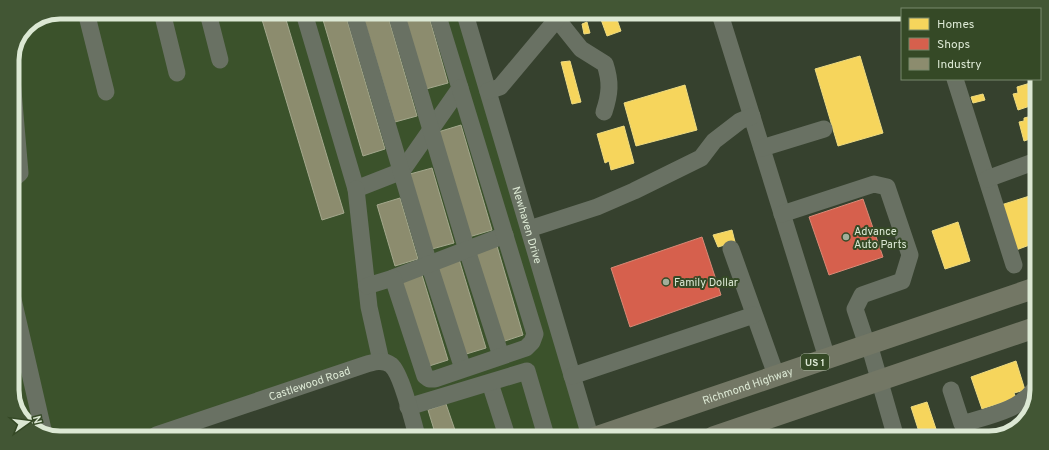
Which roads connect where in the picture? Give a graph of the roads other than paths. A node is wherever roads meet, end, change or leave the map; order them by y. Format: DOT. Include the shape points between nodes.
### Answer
graph roads {
  1 [pos="88,19"];
  2 [pos="164,19"];
  3 [pos="210,19"];
  4 [pos="306,19"];
  5 [pos="356,19"];
  6 [pos="398,19"];
  7 [pos="439,19"];
  8 [pos="467,19"];
  9 [pos="555,19"];
  10 [pos="559,19"];
  11 [pos="722,19"];
  12 [pos="220,60"];
  13 [pos="177,73"];
  14 [pos="955,80"];
  15 [pos="460,88"];
  16 [pos="488,90"];
  17 [pos="106,92"];
  18 [pos="604,112"];
  19 [pos="752,116"];
  20 [pos="824,129"];
  21 [pos="430,130"];
  22 [pos="762,148"];
  23 [pos="19,161"];
  24 [pos="1030,163"];
  25 [pos="402,171"];
  26 [pos="19,174"];
  27 [pos="987,179"];
  28 [pos="356,189"];
  29 [pos="782,214"];
  30 [pos="529,229"];
  31 [pos="505,235"];
  32 [pos="731,249"];
  33 [pos="467,250"];
  34 [pos="429,264"];
  35 [pos="1014,265"];
  36 [pos="393,278"];
  37 [pos="367,286"];
  38 [pos="1030,290"];
  39 [pos="754,315"];
  40 [pos="19,325"];
  41 [pos="1030,329"];
  42 [pos="868,345"];
  43 [pos="501,356"];
  44 [pos="827,358"];
  45 [pos="381,361"];
  46 [pos="463,369"];
  47 [pos="572,376"];
  48 [pos="776,376"];
  49 [pos="879,382"];
  50 [pos="490,383"];
  51 [pos="951,390"];
  52 [pos="1029,394"];
  53 [pos="408,407"];
  54 [pos="42,427"];
  55 [pos="168,431"];
  56 [pos="415,431"];
  57 [pos="505,431"];
  58 [pos="545,431"];
  59 [pos="588,431"];
  60 [pos="611,431"];
  61 [pos="731,431"];
  62 [pos="894,431"];
  1 -- 17 [label="street"];
  2 -- 13 [label="street"];
  3 -- 12 [label="street"];
  4 -- 28 [label="street"];
  5 -- 25 [label="street"];
  6 -- 21 [label="street"];
  7 -- 15 [label="street"];
  8 -- 16 [label="street, Newhaven Drive"];
  9 -- 16 [label="street" via="500,87"];
  10 -- 18 [label="street" via="581,49 605,64 609,76 609,96"];
  11 -- 19 [label="street"];
  14 -- 27 [label="street"];
  15 -- 21 [label="street"];
  15 -- 31 [label="street"];
  16 -- 30 [label="street, Newhaven Drive"];
  19 -- 22 [label="street"];
  19 -- 30 [label="street" via="740,121 719,137 701,158 597,207"];
  20 -- 22 [label="street"];
  21 -- 25 [label="street"];
  21 -- 33 [label="street"];
  22 -- 29 [label="street"];
  23 -- 26 [label="street"];
  24 -- 27 [label="street"];
  25 -- 28 [label="street"];
  25 -- 34 [label="street"];
  27 -- 35 [label="street"];
  28 -- 37 [label="street"];
  29 -- 42 [label="street" via="874,184 887,188 910,255 902,281 862,295 855,309"];
  29 -- 44 [label="street"];
  30 -- 47 [label="street, Newhaven Drive"];
  31 -- 33 [label="street"];
  31 -- 43 [label="street" via="535,334 526,348"];
  32 -- 39 [label="street"];
  33 -- 34 [label="street"];
  33 -- 43 [label="street"];
  34 -- 36 [label="street"];
  34 -- 46 [label="street"];
  36 -- 37 [label="street"];
  36 -- 46 [label="street" via="424,376 435,379"];
  37 -- 45 [label="street" via="369,308"];
  38 -- 42 [label="main road, Richmond Highway / US 1"];
  39 -- 47 [label="street"];
  39 -- 48 [label="street"];
  40 -- 54 [label="street"];
  41 -- 49 [label="main road"];
  42 -- 44 [label="main road, Richmond Highway / US 1"];
  42 -- 49 [label="street"];
  43 -- 46 [label="street"];
  44 -- 48 [label="main road, Richmond Highway / US 1"];
  45 -- 53 [label="street" via="391,365 398,374"];
  45 -- 55 [label="street, Castlewood Road"];
  47 -- 59 [label="street, Newhaven Drive"];
  48 -- 60 [label="main road, Richmond Highway / US 1"];
  49 -- 61 [label="main road"];
  49 -- 62 [label="street"];
  50 -- 53 [label="street"];
  50 -- 57 [label="street"];
  50 -- 58 [label="street" via="527,371"];
  51 -- 52 [label="street" via="962,424 1013,407"];
  53 -- 56 [label="street"];
}
